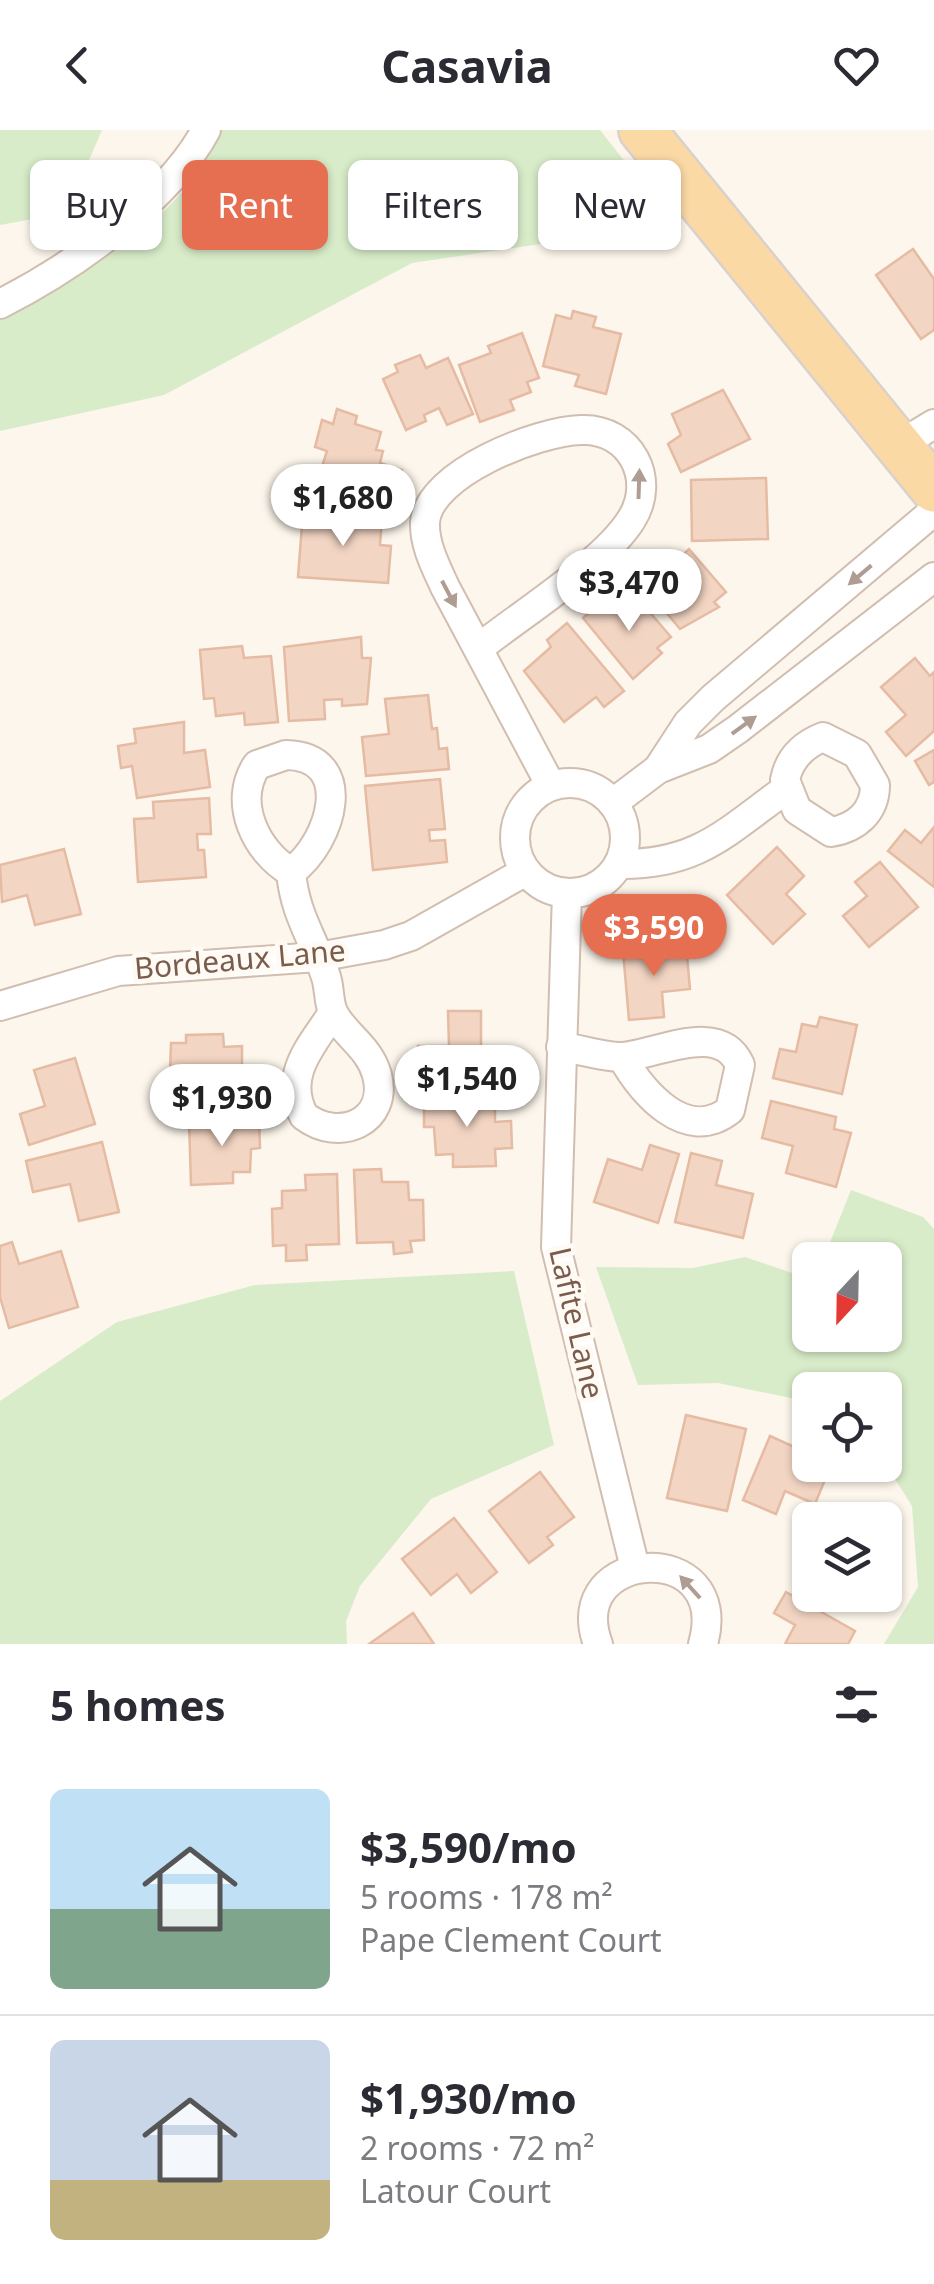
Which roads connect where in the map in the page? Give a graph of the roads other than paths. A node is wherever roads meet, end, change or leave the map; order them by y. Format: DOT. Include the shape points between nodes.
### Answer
graph roads {
  1 [pos="206,130"];
  2 [pos="642,130"];
  3 [pos="0,304"];
  4 [pos="916,435"];
  5 [pos="934,489"];
  6 [pos="934,511"];
  7 [pos="934,578"];
  8 [pos="479,648"];
  9 [pos="658,769"];
  10 [pos="551,786"];
  11 [pos="786,789"];
  12 [pos="613,802"];
  13 [pos="619,864"];
  14 [pos="526,871"];
  15 [pos="292,872"];
  16 [pos="568,893"];
  17 [pos="318,958"];
  18 [pos="0,1006"];
  19 [pos="333,1013"];
  20 [pos="560,1047"];
  21 [pos="622,1057"];
  22 [pos="635,1568"];
  23 [pos="598,1644"];
  24 [pos="703,1644"];
  1 -- 3 [label="street" via="188,160 132,216"];
  2 -- 4 [label="main road"];
  4 -- 5 [label="main road"];
  6 -- 9 [label="street, one-way" via="713,698"];
  9 -- 7 [label="street, one-way" via="710,749"];
  8 -- 8 [label="street, one-way" via="629,523 642,472 612,437 581,430 544,438 453,477 434,496 425,522 430,554"];
  8 -- 10 [label="street"];
  9 -- 12 [label="street"];
  10 -- 12 [label="street" via="582,783"];
  10 -- 14 [label="street" via="518,818 514,838"];
  11 -- 13 [label="street" via="695,854"];
  12 -- 13 [label="street" via="626,833"];
  13 -- 16 [label="street" via="601,884"];
  14 -- 16 [label="street" via="538,883"];
  14 -- 17 [label="street, Bordeaux Lane" via="411,936"];
  15 -- 17 [label="street" via="302,928"];
  16 -- 20 [label="street, Lafite Lane"];
  17 -- 18 [label="street, Bordeaux Lane" via="137,968"];
  17 -- 19 [label="street"];
  20 -- 21 [label="street"];
  20 -- 22 [label="street, Lafite Lane" via="556,1247"];
  22 -- 23 [label="street" via="600,1594 594,1614"];
  24 -- 22 [label="street, one-way" via="706,1613 688,1580 660,1566"];
}
